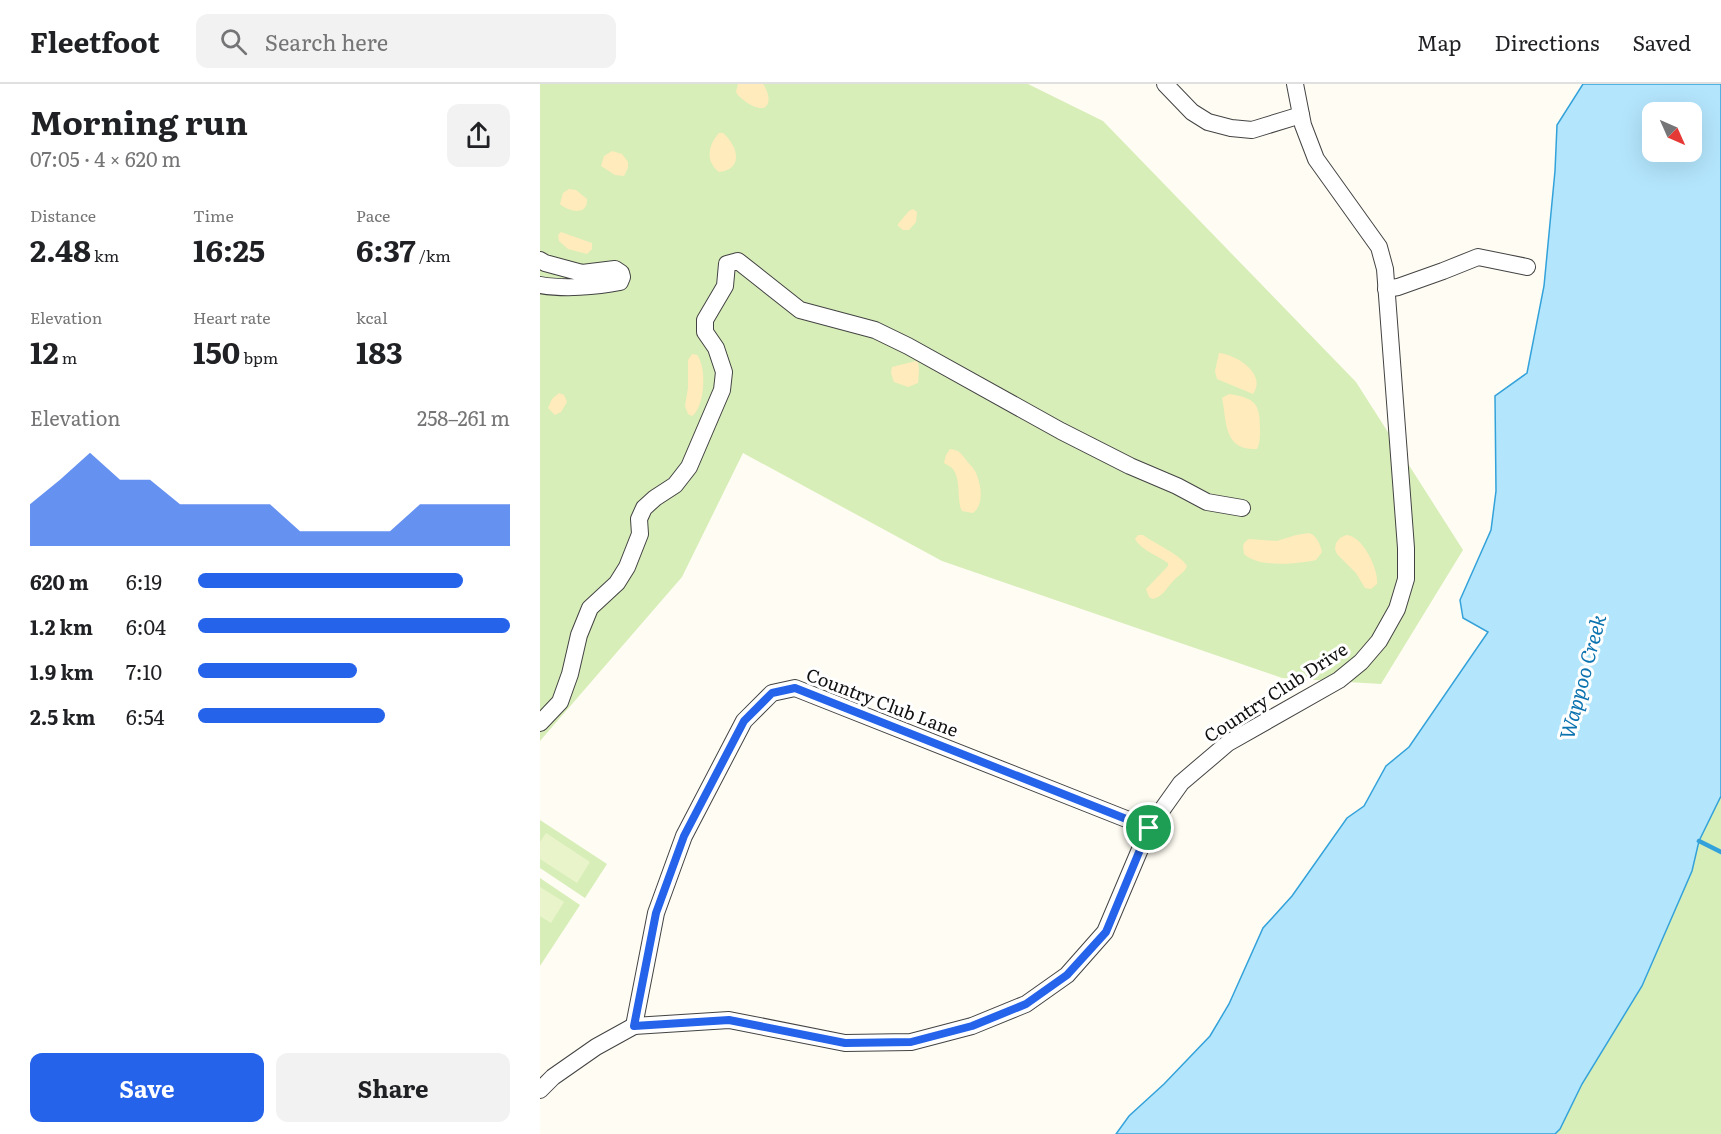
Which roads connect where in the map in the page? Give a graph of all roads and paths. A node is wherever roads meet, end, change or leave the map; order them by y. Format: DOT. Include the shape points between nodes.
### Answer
graph roads {
  1 [pos="1165,84"];
  2 [pos="1295,84"];
  3 [pos="1301,115"];
  4 [pos="540,260"];
  5 [pos="1527,267"];
  6 [pos="540,285"];
  7 [pos="1386,289"];
  8 [pos="1242,508"];
  9 [pos="540,723"];
  10 [pos="1149,828"];
  11 [pos="634,1026"];
  12 [pos="540,1090"];
  1 -- 3 [label="street" via="1192,112 1208,122 1231,128 1252,130"];
  2 -- 3 [label="street, Country Club Drive"];
  3 -- 7 [label="street, Country Club Drive" via="1316,159 1379,247"];
  4 -- 6 [label="street" via="582,273 615,269 622,277 620,282 606,285"];
  5 -- 7 [label="street" via="1478,257"];
  7 -- 10 [label="street, Country Club Drive" via="1406,548 1406,579 1397,609 1379,641 1361,662 1339,680 1228,743 1181,783"];
  8 -- 9 [label="street" via="1207,502 1130,466 875,330 800,310 738,261 727,264 725,286 705,320 705,332 717,348 724,372 722,390 689,467 675,486 644,508 639,519 640,534 627,567 617,583 590,608 560,702"];
  10 -- 11 [label="street, Country Club Drive" via="1106,932 1067,975 1026,1004 972,1026 911,1042 845,1043 729,1020"];
  10 -- 11 [label="street, Country Club Lane" via="795,688 772,693 744,721 684,836 656,913"];
  11 -- 12 [label="street, Country Club Drive" via="596,1047"];
}
